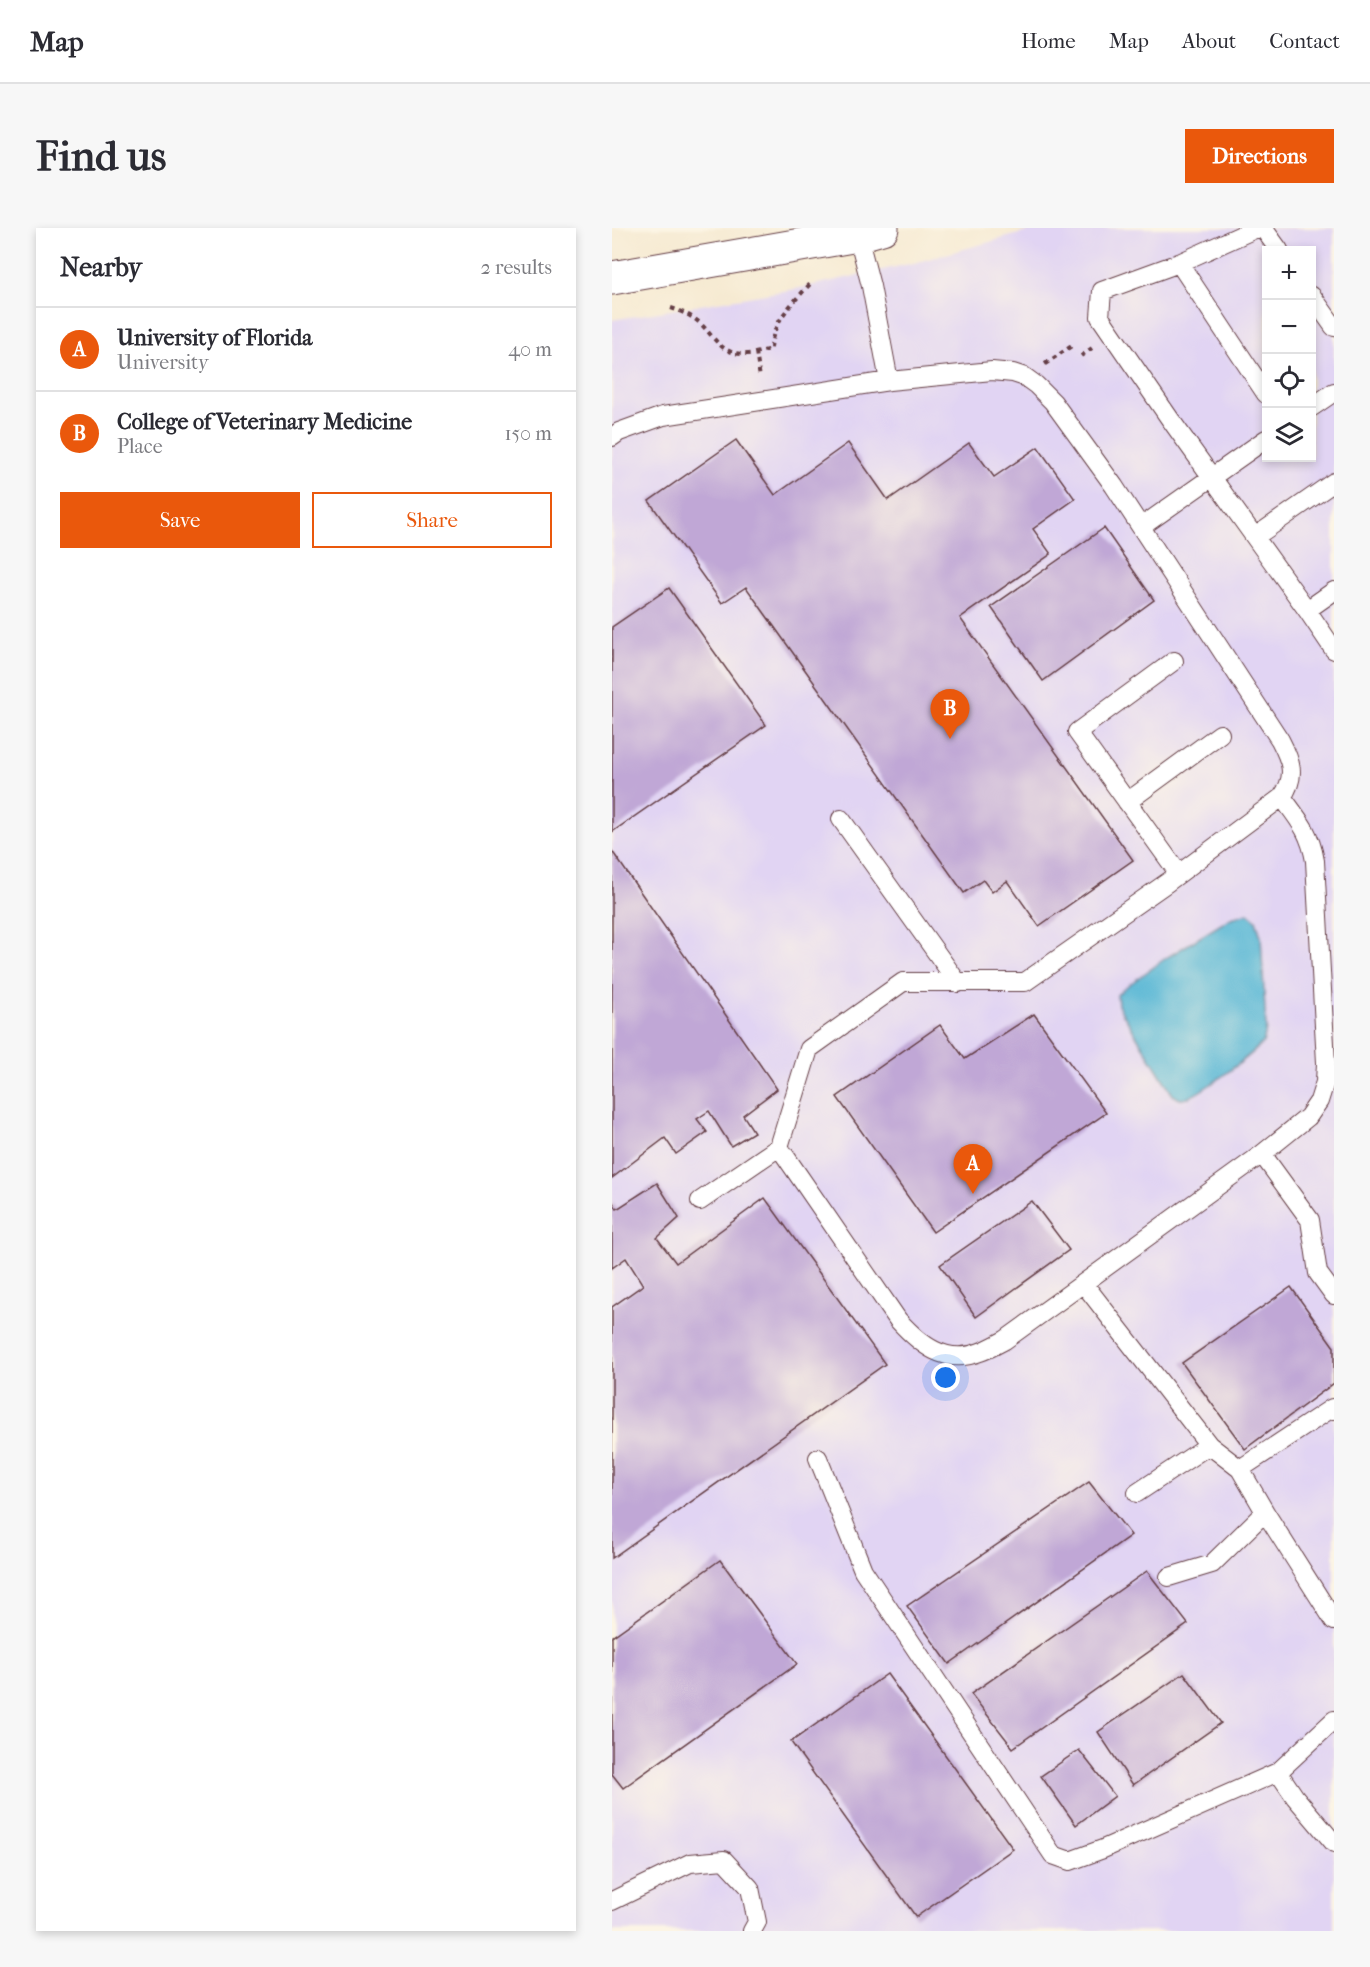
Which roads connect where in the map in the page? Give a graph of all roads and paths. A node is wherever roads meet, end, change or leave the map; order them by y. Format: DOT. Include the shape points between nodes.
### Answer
graph roads {
  1 [pos="1257,228"];
  2 [pos="1263,228"];
  3 [pos="865,230"];
  4 [pos="1276,246"];
  5 [pos="1179,263"];
  6 [pos="612,278"];
  7 [pos="811,283"];
  8 [pos="1314,300"];
  9 [pos="672,308"];
  10 [pos="1334,327"];
  11 [pos="1073,345"];
  12 [pos="1045,364"];
  13 [pos="890,381"];
  14 [pos="1262,388"];
  15 [pos="1334,392"];
  16 [pos="1316,404"];
  17 [pos="612,437"];
  18 [pos="1262,442"];
  19 [pos="1212,477"];
  20 [pos="1334,482"];
  21 [pos="1141,527"];
  22 [pos="1255,537"];
  23 [pos="1334,591"];
  24 [pos="1307,610"];
  25 [pos="1334,650"];
  26 [pos="1174,661"];
  27 [pos="1220,734"];
  28 [pos="1282,797"];
  29 [pos="1127,802"];
  30 [pos="841,819"];
  31 [pos="1179,874"];
  32 [pos="958,983"];
  33 [pos="779,1147"];
  34 [pos="1262,1154"];
  35 [pos="700,1201"];
  36 [pos="1084,1284"];
  37 [pos="1334,1295"];
  38 [pos="1333,1408"];
  39 [pos="1209,1445"];
  40 [pos="818,1458"];
  41 [pos="1240,1469"];
  42 [pos="1137,1493"];
  43 [pos="1265,1512"];
  44 [pos="1169,1577"];
  45 [pos="1334,1621"];
  46 [pos="1334,1720"];
  47 [pos="1278,1772"];
  48 [pos="1334,1843"];
  49 [pos="612,1901"];
  50 [pos="752,1931"];
  1 -- 5 [label="lane"];
  2 -- 4 [label="lane"];
  3 -- 6 [label="main road"];
  3 -- 13 [label="lane" via="871,286"];
  5 -- 14 [label="lane"];
  5 -- 19 [label="lane" via="1102,291 1100,317"];
  7 -- 9 [label="path" via="776,324 771,349 745,354 723,349 692,317"];
  8 -- 10 [label="lane"];
  11 -- 12 [label="path"];
  13 -- 17 [label="lane" via="663,416"];
  13 -- 21 [label="lane" via="992,371 1025,377 1053,402"];
  15 -- 16 [label="lane"];
  18 -- 19 [label="lane"];
  19 -- 21 [label="lane"];
  19 -- 22 [label="lane"];
  20 -- 22 [label="lane"];
  21 -- 28 [label="lane" via="1280,740 1292,771"];
  22 -- 24 [label="lane"];
  23 -- 24 [label="lane"];
  24 -- 25 [label="lane"];
  26 -- 29 [label="lane" via="1077,732"];
  27 -- 29 [label="lane"];
  28 -- 31 [label="lane"];
  28 -- 34 [label="lane" via="1307,831 1312,845 1325,1082 1308,1117"];
  29 -- 31 [label="lane"];
  30 -- 32 [label="lane"];
  31 -- 32 [label="lane" via="1025,982"];
  32 -- 33 [label="lane" via="903,982 809,1049"];
  33 -- 35 [label="lane"];
  33 -- 36 [label="lane" via="898,1320 931,1351 953,1356 978,1353 1005,1340"];
  34 -- 36 [label="lane"];
  34 -- 37 [label="lane" via="1310,1220 1318,1273"];
  36 -- 39 [label="lane"];
  38 -- 41 [label="lane"];
  39 -- 41 [label="lane"];
  39 -- 42 [label="lane"];
  40 -- 47 [label="lane" via="863,1570 1053,1855 1071,1861"];
  41 -- 43 [label="lane"];
  43 -- 44 [label="lane" via="1212,1564"];
  43 -- 45 [label="lane"];
  46 -- 47 [label="lane"];
  47 -- 48 [label="lane"];
  49 -- 50 [label="lane" via="690,1863 724,1860 750,1888 757,1922"];
}
